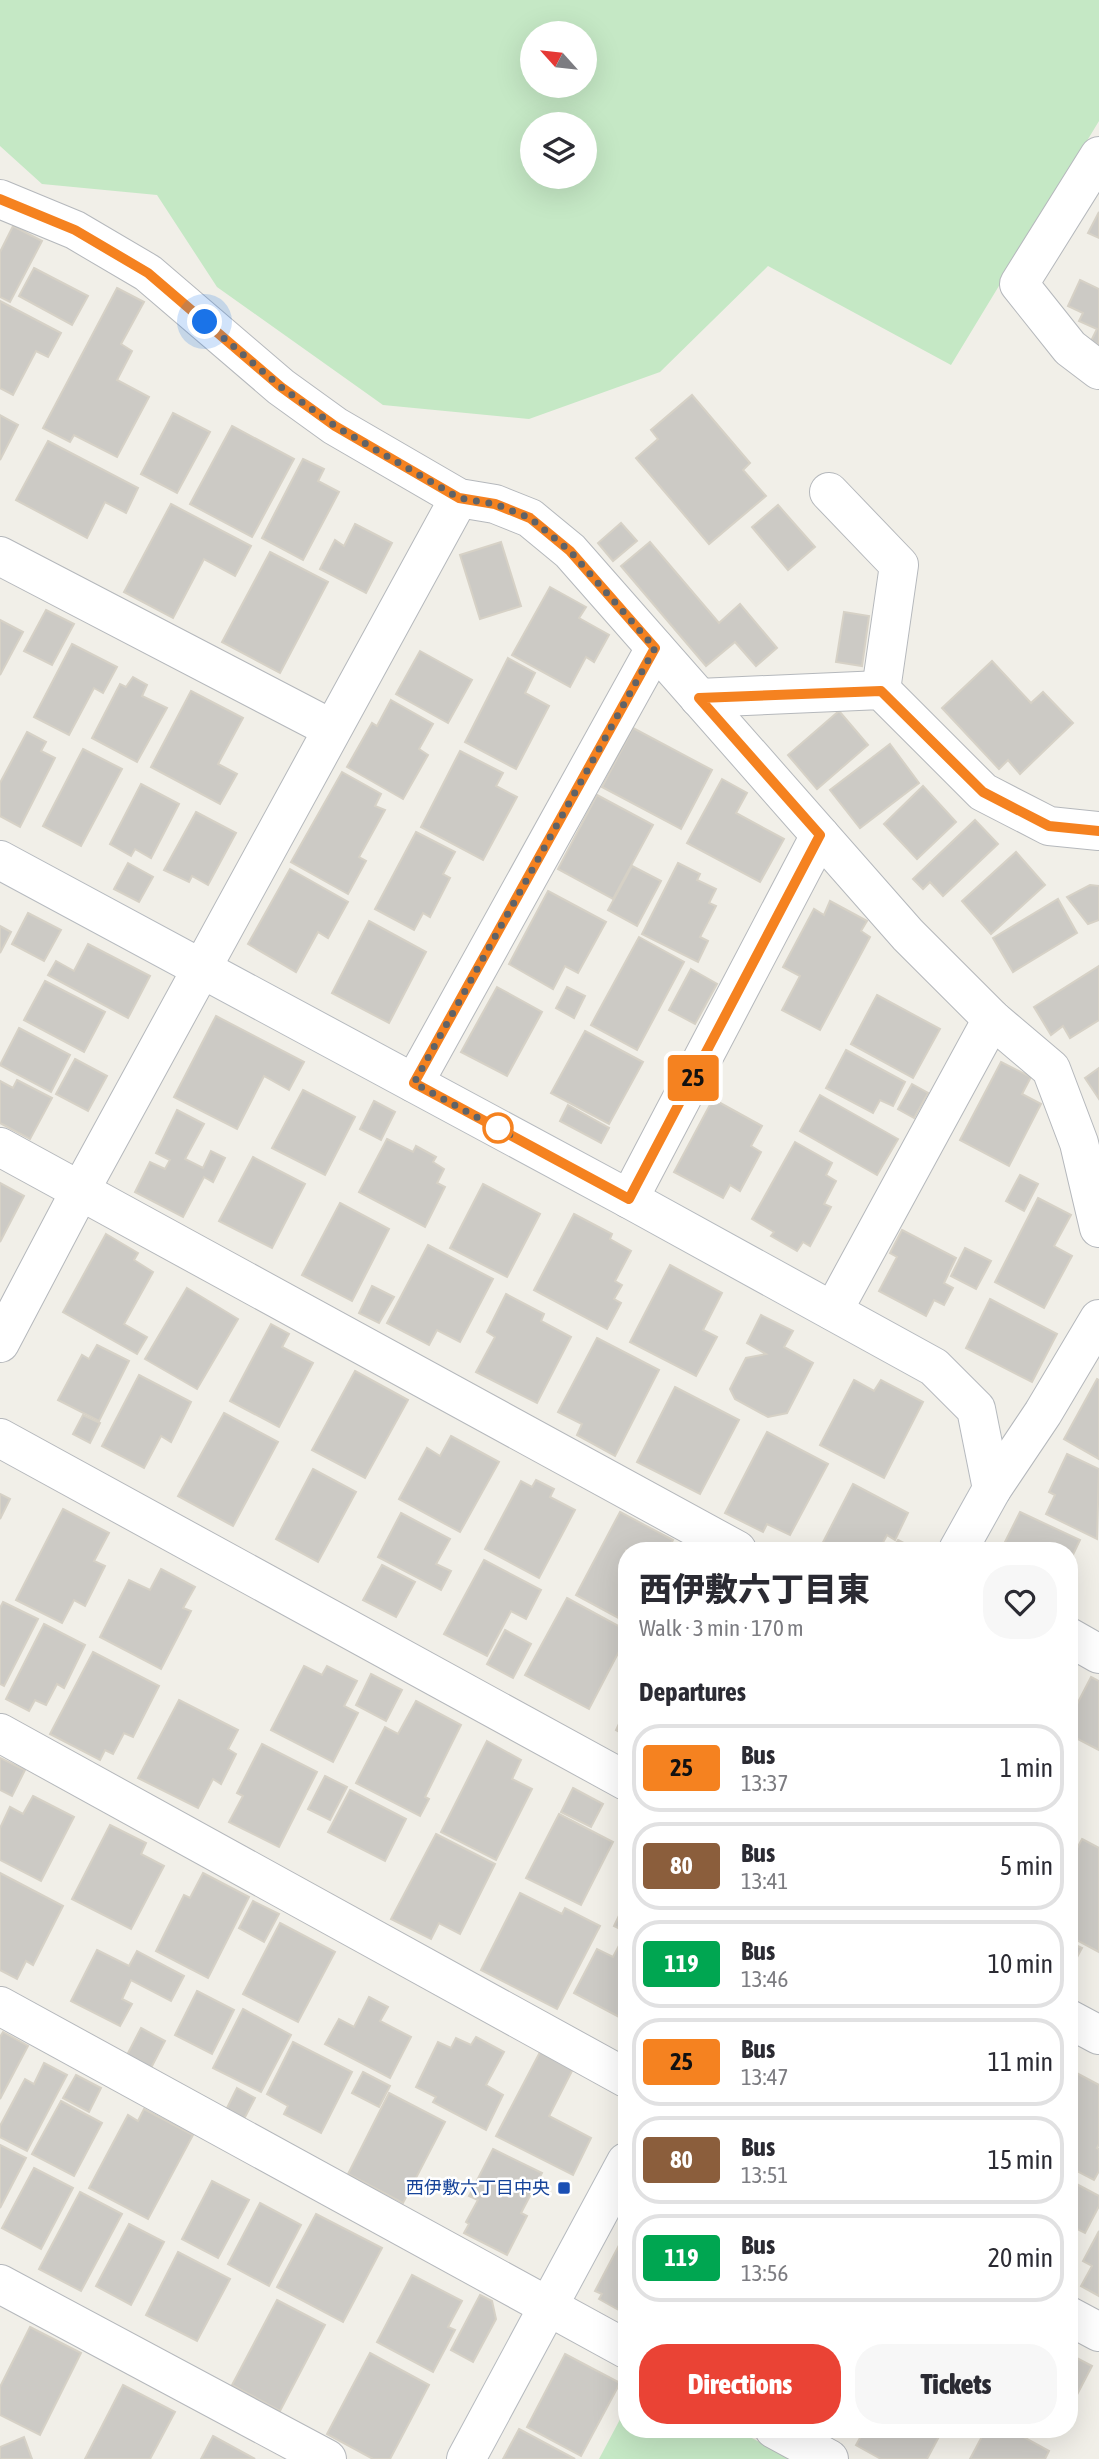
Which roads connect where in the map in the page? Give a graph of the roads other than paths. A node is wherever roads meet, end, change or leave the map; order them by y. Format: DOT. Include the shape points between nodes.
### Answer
graph roads {
  1 [pos="1099,156"];
  2 [pos="0,199"];
  3 [pos="1099,370"];
  4 [pos="829,492"];
  5 [pos="459,498"];
  6 [pos="0,556"];
  7 [pos="655,648"];
  8 [pos="881,691"];
  9 [pos="699,698"];
  10 [pos="332,729"];
  11 [pos="1099,831"];
  12 [pos="820,835"];
  13 [pos="0,860"];
  14 [pos="202,968"];
  15 [pos="992,1019"];
  16 [pos="414,1083"];
  17 [pos="0,1147"];
  18 [pos="80,1191"];
  19 [pos="629,1199"];
  20 [pos="1099,1228"];
  21 [pos="833,1311"];
  22 [pos="1099,1319"];
  23 [pos="0,1343"];
  24 [pos="0,1438"];
  25 [pos="992,1489"];
  26 [pos="722,1542"];
  27 [pos="962,1542"];
  28 [pos="1078,1642"];
  29 [pos="1099,1654"];
  30 [pos="0,1733"];
  31 [pos="618,1777"];
  32 [pos="0,2006"];
  33 [pos="1078,2024"];
  34 [pos="1099,2035"];
  35 [pos="618,2074"];
  36 [pos="618,2177"];
  37 [pos="0,2284"];
  38 [pos="549,2307"];
  39 [pos="1078,2321"];
  40 [pos="1099,2332"];
  41 [pos="618,2345"];
  42 [pos="790,2438"];
  43 [pos="327,2459"];
  44 [pos="466,2459"];
  45 [pos="829,2459"];
  1 -- 3 [label="street" via="1019,284 1070,348"];
  2 -- 5 [label="street" via="75,230 148,273 281,387 335,426"];
  4 -- 8 [label="street" via="899,565"];
  5 -- 7 [label="street" via="495,504 530,518 570,551"];
  5 -- 10 [label="street"];
  6 -- 10 [label="street"];
  7 -- 9 [label="street"];
  7 -- 16 [label="street"];
  8 -- 9 [label="street"];
  8 -- 11 [label="street" via="983,792 1049,826"];
  9 -- 12 [label="street"];
  10 -- 14 [label="street"];
  12 -- 15 [label="street" via="908,935"];
  12 -- 19 [label="street"];
  13 -- 14 [label="street"];
  14 -- 16 [label="street"];
  14 -- 18 [label="street"];
  15 -- 20 [label="street" via="1051,1069 1080,1143"];
  15 -- 21 [label="street"];
  16 -- 19 [label="street"];
  17 -- 18 [label="street"];
  18 -- 23 [label="street"];
  18 -- 26 [label="street"];
  19 -- 21 [label="street"];
  21 -- 25 [label="street" via="934,1367 976,1409"];
  22 -- 25 [label="street"];
  24 -- 31 [label="street"];
  25 -- 27 [label="street"];
  28 -- 29 [label="street"];
  30 -- 35 [label="street"];
  32 -- 38 [label="street"];
  33 -- 34 [label="street"];
  36 -- 38 [label="street"];
  37 -- 43 [label="street"];
  38 -- 41 [label="street"];
  38 -- 44 [label="street"];
  39 -- 40 [label="street"];
  42 -- 45 [label="street"];
}
